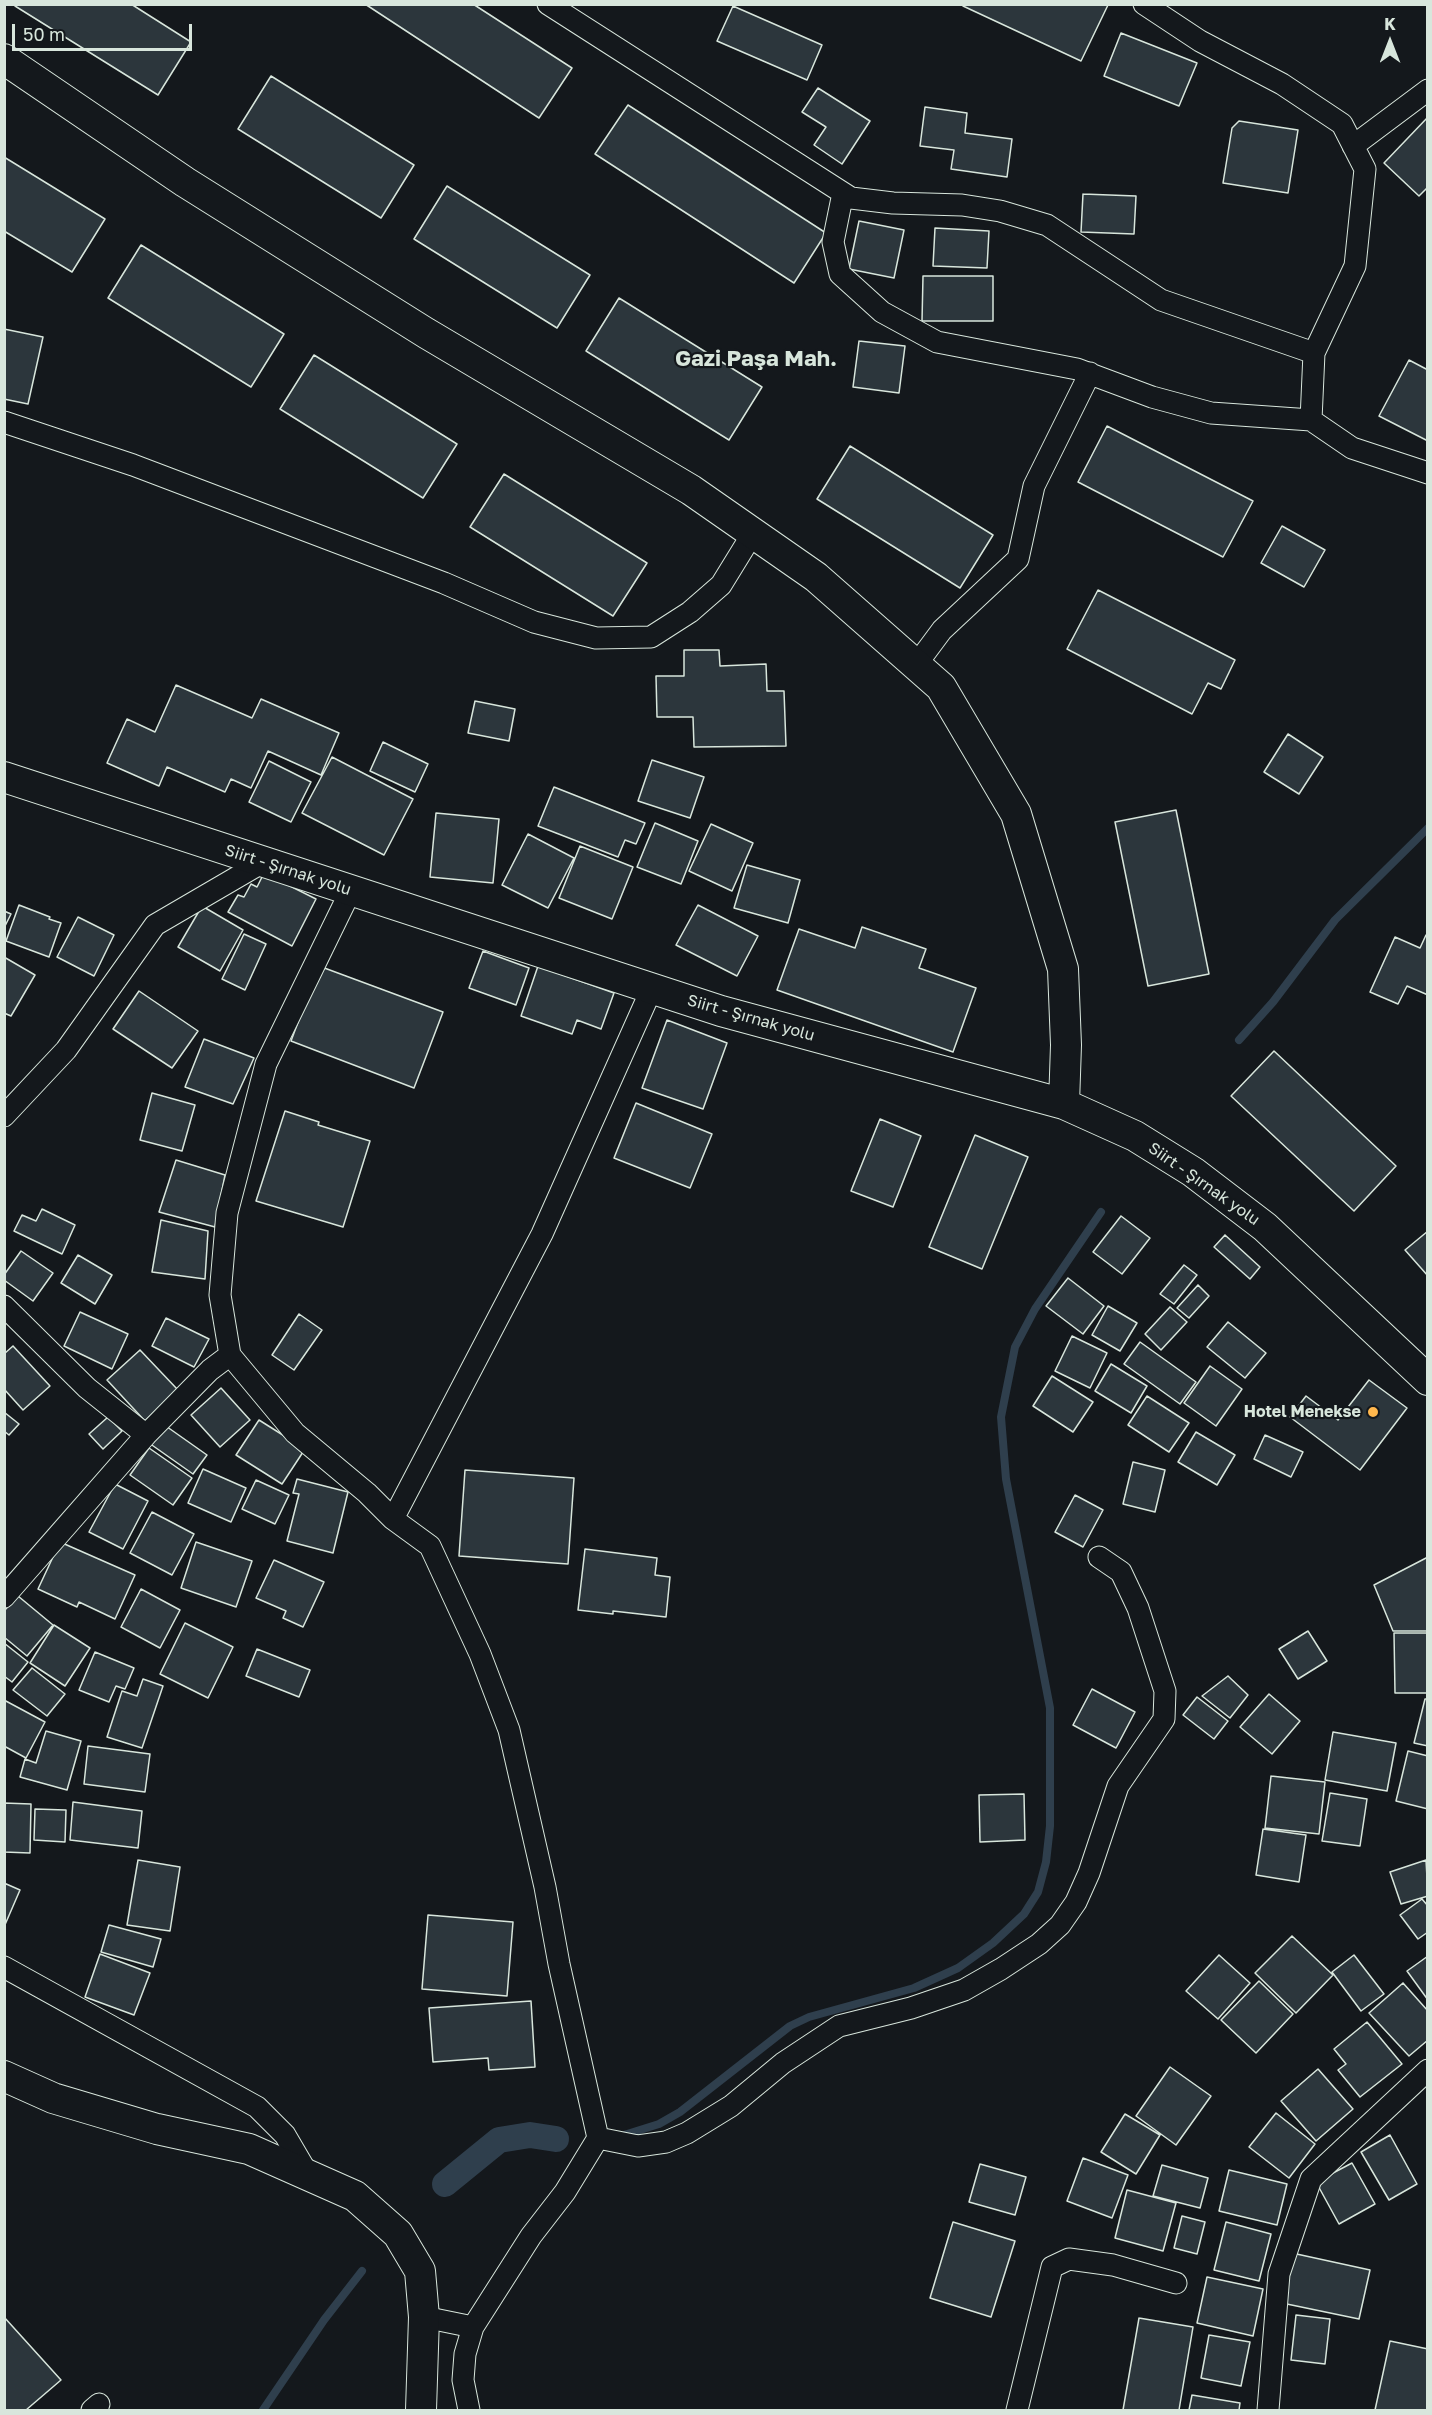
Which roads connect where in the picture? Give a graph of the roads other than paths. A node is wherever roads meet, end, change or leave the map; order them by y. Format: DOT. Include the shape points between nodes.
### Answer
graph roads {
  1 [pos="548,4"];
  2 [pos="1143,4"];
  3 [pos="4,59"];
  4 [pos="1428,90"];
  5 [pos="1353,146"];
  6 [pos="843,193"];
  7 [pos="1314,353"];
  8 [pos="1090,373"];
  9 [pos="1311,420"];
  10 [pos="4,422"];
  11 [pos="1428,473"];
  12 [pos="753,533"];
  13 [pos="916,665"];
  14 [pos="4,777"];
  15 [pos="263,862"];
  16 [pos="351,890"];
  17 [pos="652,988"];
  18 [pos="1064,1104"];
  19 [pos="4,1116"];
  20 [pos="4,1306"];
  21 [pos="230,1355"];
  22 [pos="1428,1380"];
  23 [pos="146,1435"];
  24 [pos="393,1519"];
  25 [pos="1099,1557"];
  26 [pos="4,1597"];
  27 [pos="4,1967"];
  28 [pos="1428,2070"];
  29 [pos="4,2076"];
  30 [pos="598,2138"];
  31 [pos="309,2176"];
  32 [pos="1176,2283"];
  33 [pos="424,2317"];
  34 [pos="473,2328"];
  35 [pos="421,2410"];
  36 [pos="469,2410"];
  37 [pos="1017,2410"];
  38 [pos="1268,2410"];
  1 -- 6 [label="street"];
  2 -- 5 [label="street" via="1200,41 1282,84 1342,124"];
  3 -- 12 [label="street" via="185,182 426,333 691,490"];
  4 -- 5 [label="street"];
  5 -- 7 [label="street" via="1365,169 1355,266"];
  6 -- 7 [label="street" via="851,198 893,203 962,205 1047,225 1161,300"];
  6 -- 8 [label="street" via="833,242 840,274 882,312 937,342"];
  7 -- 9 [label="street"];
  8 -- 9 [label="street" via="1211,414"];
  8 -- 13 [label="street" via="1034,486 1018,559 942,630"];
  9 -- 11 [label="street" via="1352,448"];
  10 -- 12 [label="street" via="133,465 534,622 596,638 651,637 690,612 721,585"];
  12 -- 13 [label="street" via="816,577"];
  13 -- 18 [label="street" via="941,687 1016,814 1063,969"];
  14 -- 15 [label="street, Siirt - Şırnak yolu"];
  15 -- 16 [label="street, Siirt - Şırnak yolu"];
  15 -- 19 [label="street" via="155,925 66,1050"];
  16 -- 17 [label="street, Siirt - Şırnak yolu"];
  16 -- 21 [label="street" via="266,1064 227,1213 220,1295"];
  17 -- 18 [label="street, Siirt - Şırnak yolu" via="722,1011"];
  17 -- 24 [label="street" via="542,1234"];
  18 -- 22 [label="street, Siirt - Şırnak yolu" via="1135,1136 1193,1172 1265,1227"];
  20 -- 23 [label="street" via="87,1388"];
  21 -- 23 [label="street"];
  21 -- 24 [label="street" via="295,1433"];
  23 -- 26 [label="street"];
  24 -- 30 [label="street" via="430,1546 480,1654 509,1730"];
  25 -- 30 [label="street" via="1121,1572 1138,1608 1165,1691 1164,1719 1118,1786 1089,1873 1060,1925 1039,1944 964,1989 911,2008 839,2026 783,2063 731,2106 687,2133 666,2142 638,2146"];
  27 -- 31 [label="street" via="257,2107 285,2135"];
  28 -- 38 [label="street" via="1311,2179 1279,2274"];
  29 -- 31 [label="street" via="53,2098 136,2123 249,2149"];
  30 -- 34 [label="street"];
  31 -- 33 [label="street" via="355,2196 398,2234 420,2271"];
  32 -- 37 [label="street" via="1113,2265 1069,2259 1052,2266"];
  33 -- 34 [label="street"];
  33 -- 35 [label="street"];
  34 -- 36 [label="street" via="463,2380"];
}
